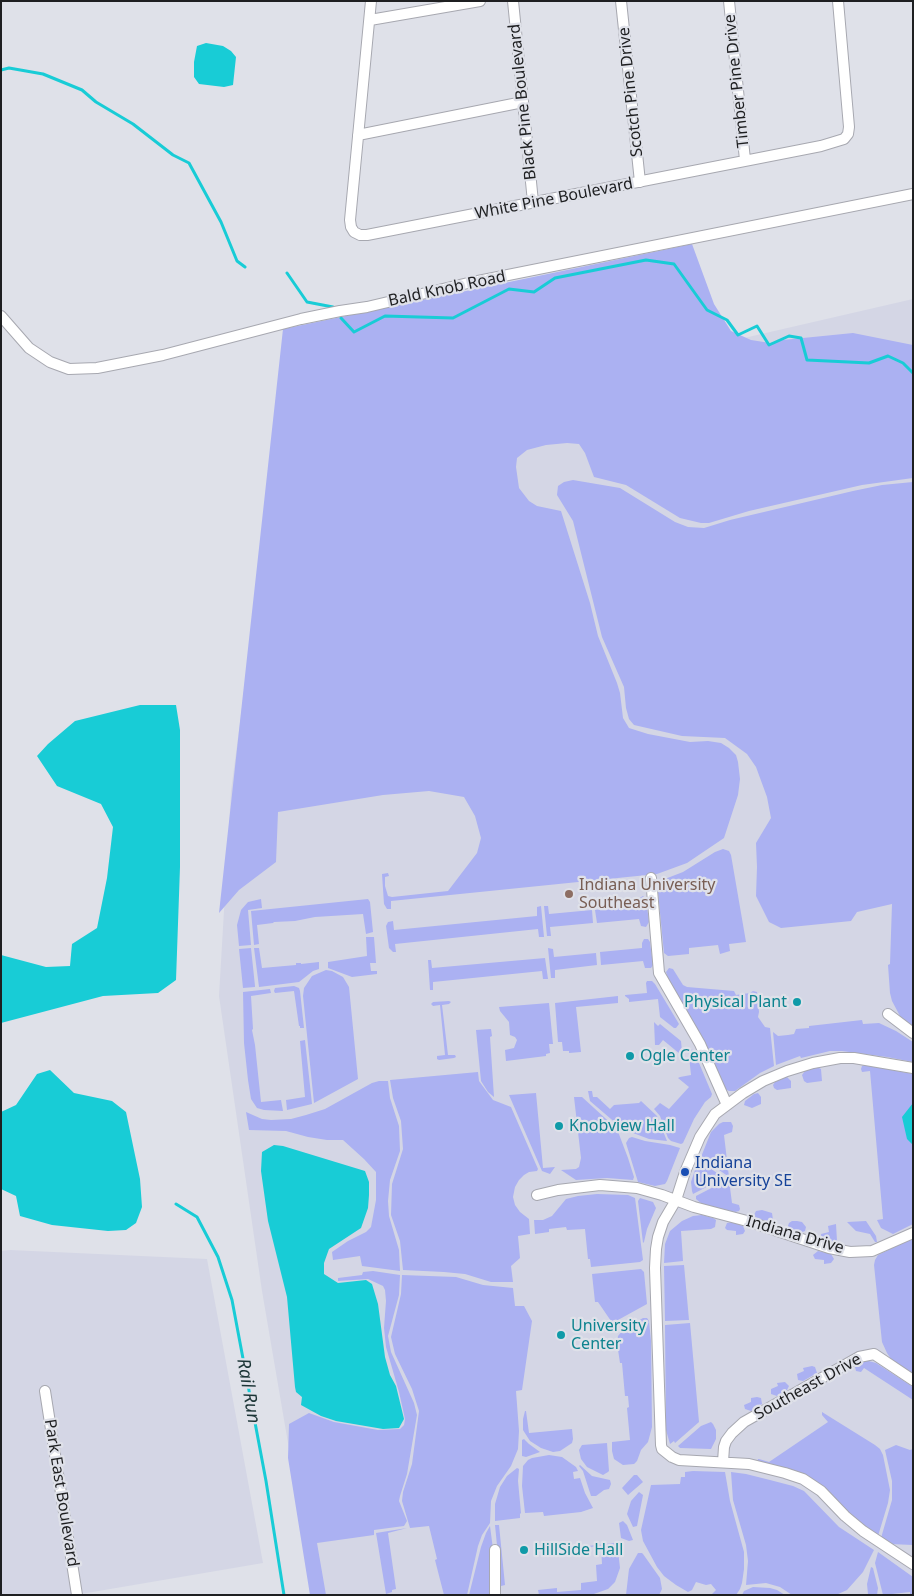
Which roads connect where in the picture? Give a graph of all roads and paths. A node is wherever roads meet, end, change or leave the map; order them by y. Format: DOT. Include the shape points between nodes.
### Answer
graph roads {
  1 [pos="371,1"];
  2 [pos="480,1"];
  3 [pos="513,1"];
  4 [pos="621,1"];
  5 [pos="729,1"];
  6 [pos="838,1"];
  7 [pos="370,20"];
  8 [pos="523,102"];
  9 [pos="358,135"];
  10 [pos="745,160"];
  11 [pos="640,182"];
  12 [pos="913,194"];
  13 [pos="533,202"];
  14 [pos="1,316"];
  15 [pos="651,878"];
  16 [pos="888,1014"];
  17 [pos="913,1033"];
  18 [pos="913,1068"];
  19 [pos="727,1105"];
  20 [pos="537,1195"];
  21 [pos="676,1200"];
  22 [pos="913,1233"];
  23 [pos="913,1380"];
  24 [pos="44,1391"];
  25 [pos="723,1462"];
  26 [pos="494,1550"];
  27 [pos="913,1564"];
  28 [pos="77,1595"];
  29 [pos="495,1595"];
  1 -- 7 [label="street, White Pine Boulevard"];
  2 -- 7 [label="street"];
  3 -- 8 [label="street, Black Pine Boulevard"];
  4 -- 11 [label="street, Scotch Pine Drive"];
  5 -- 10 [label="street, Timber Pine Drive"];
  6 -- 10 [label="street, White Pine Boulevard" via="848,134 830,144"];
  7 -- 9 [label="street, White Pine Boulevard"];
  8 -- 9 [label="street"];
  8 -- 13 [label="street, Black Pine Boulevard"];
  9 -- 13 [label="street, White Pine Boulevard" via="350,220 354,232 360,235"];
  10 -- 11 [label="street, White Pine Boulevard"];
  11 -- 13 [label="street, White Pine Boulevard"];
  12 -- 14 [label="street, Bald Knob Road" via="468,283 97,368 59,367 29,348"];
  15 -- 19 [label="street" via="659,973 700,1044"];
  16 -- 17 [label="street"];
  18 -- 19 [label="street" via="847,1058 813,1062 763,1081"];
  19 -- 21 [label="street" via="715,1114 700,1137"];
  20 -- 21 [label="street, Indiana Drive" via="614,1185"];
  21 -- 22 [label="street, Indiana Drive" via="842,1251 872,1251"];
  21 -- 25 [label="street" via="663,1222 656,1249 661,1445 678,1460"];
  23 -- 25 [label="street, Southeast Drive" via="874,1354 859,1357 744,1422 726,1441"];
  24 -- 28 [label="street, Park East Boulevard"];
  25 -- 27 [label="street" via="749,1464 803,1479 821,1491 863,1531"];
  26 -- 29 [label="street"];
}
